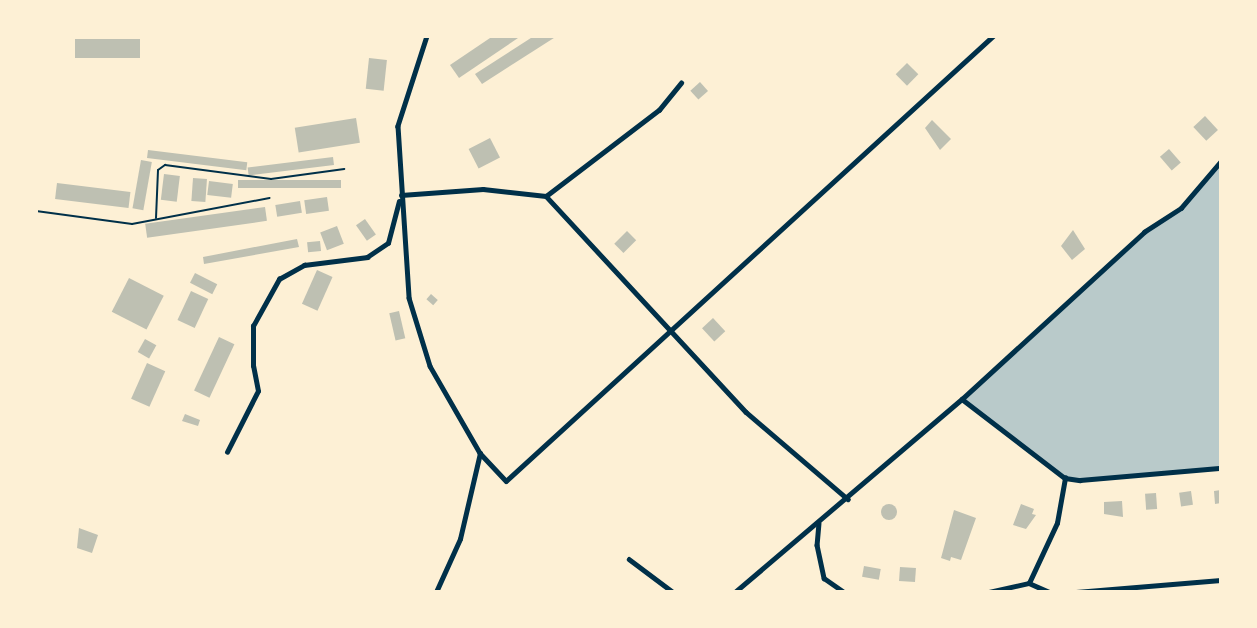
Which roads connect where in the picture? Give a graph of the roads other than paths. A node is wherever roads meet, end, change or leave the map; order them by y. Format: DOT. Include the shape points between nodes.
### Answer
graph roads {
  1 [pos="427,36"];
  2 [pos="993,36"];
  3 [pos="681,83"];
  4 [pos="1221,161"];
  5 [pos="345,169"];
  6 [pos="401,195"];
  7 [pos="546,196"];
  8 [pos="270,198"];
  9 [pos="36,211"];
  10 [pos="156,218"];
  11 [pos="669,329"];
  12 [pos="962,399"];
  13 [pos="227,452"];
  14 [pos="480,453"];
  15 [pos="1221,468"];
  16 [pos="1065,478"];
  17 [pos="848,499"];
  18 [pos="819,523"];
  19 [pos="629,559"];
  20 [pos="1221,579"];
  21 [pos="1029,583"];
  22 [pos="436,592"];
  23 [pos="673,592"];
  24 [pos="735,592"];
  25 [pos="844,592"];
  26 [pos="989,592"];
  27 [pos="1049,592"];
  28 [pos="1076,592"];
  1 -- 6 [label="street" via="398,126"];
  2 -- 11 [label="street"];
  3 -- 7 [label="street" via="659,110"];
  4 -- 12 [label="street" via="1181,208 1144,232"];
  5 -- 10 [label="lane" via="270,179 165,165 158,170"];
  6 -- 7 [label="street" via="483,189"];
  6 -- 13 [label="street" via="388,243 367,257 304,265 279,279 254,326 253,366 258,391"];
  6 -- 14 [label="street" via="409,298 430,366"];
  7 -- 11 [label="street"];
  8 -- 10 [label="lane"];
  9 -- 10 [label="lane" via="132,224"];
  11 -- 14 [label="street" via="506,481"];
  11 -- 17 [label="street" via="746,412"];
  12 -- 16 [label="street"];
  12 -- 17 [label="street"];
  14 -- 22 [label="street" via="460,539"];
  15 -- 16 [label="street"];
  16 -- 21 [label="street" via="1057,523"];
  17 -- 18 [label="street"];
  18 -- 24 [label="street"];
  18 -- 25 [label="street" via="818,553 825,578"];
  19 -- 23 [label="street"];
  20 -- 28 [label="street"];
  21 -- 26 [label="street"];
  21 -- 27 [label="street"];
}
